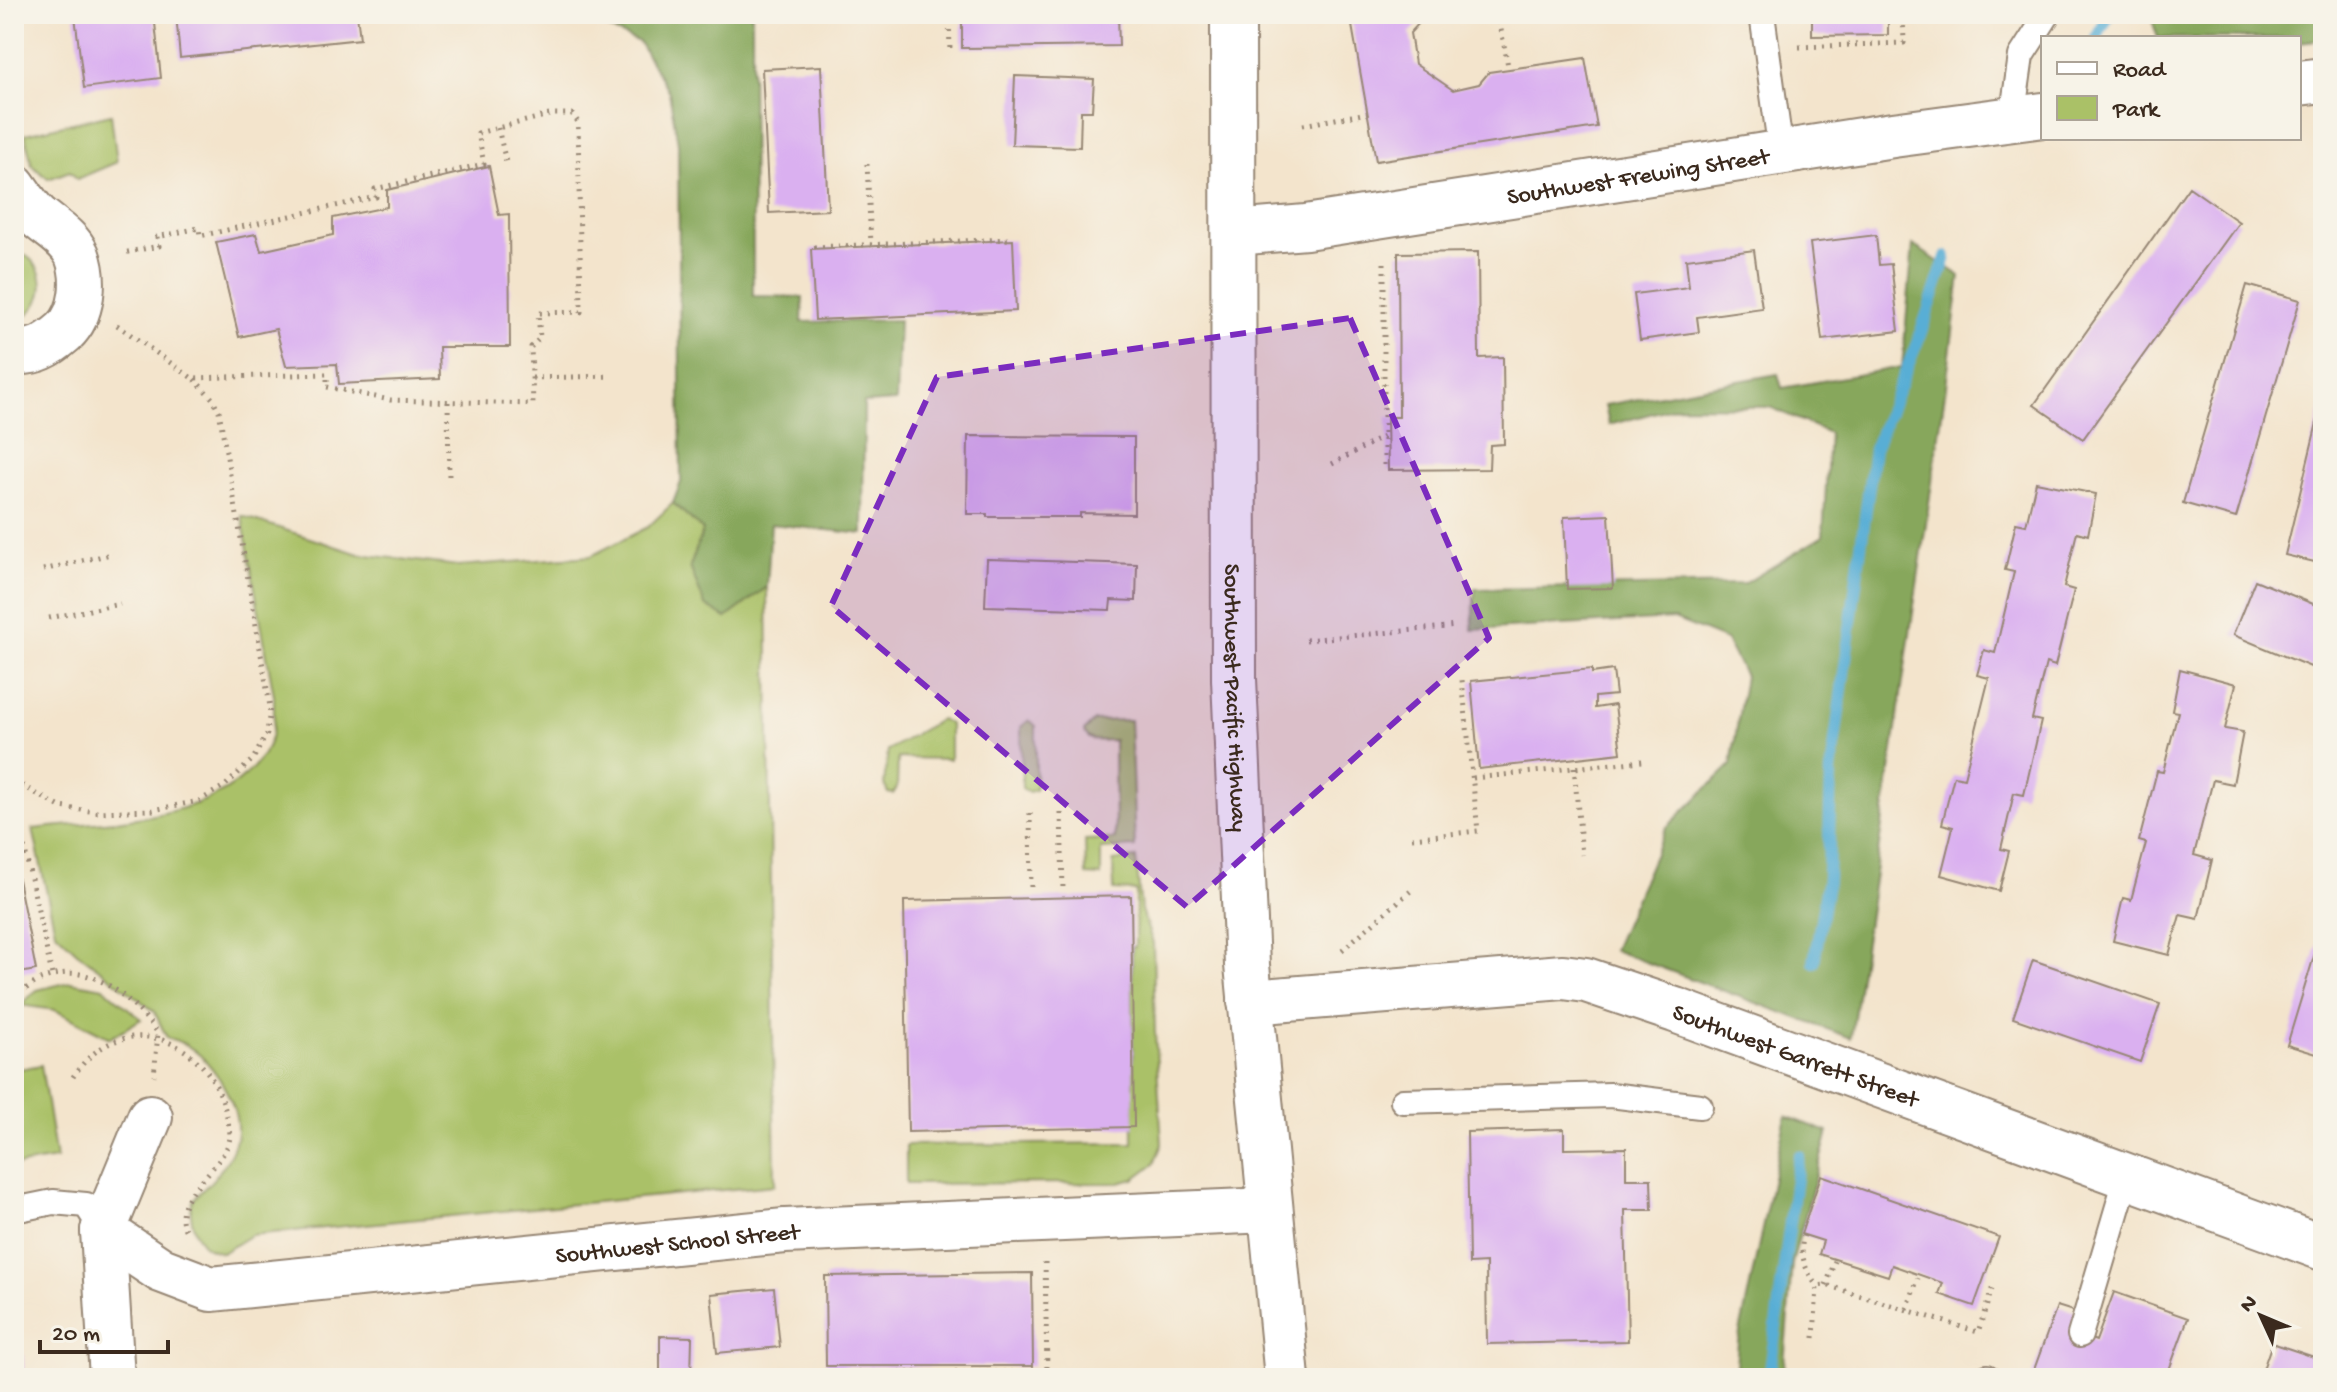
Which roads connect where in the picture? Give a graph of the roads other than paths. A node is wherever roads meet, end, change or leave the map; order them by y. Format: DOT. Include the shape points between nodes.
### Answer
graph roads {
  1 [pos="1233,14"];
  2 [pos="1762,14"];
  3 [pos="2048,14"];
  4 [pos="2323,80"];
  5 [pos="2301,83"];
  6 [pos="2028,117"];
  7 [pos="1781,153"];
  8 [pos="14,186"];
  9 [pos="1234,233"];
  10 [pos="14,351"];
  11 [pos="1250,1002"];
  12 [pos="1403,1101"];
  13 [pos="1700,1106"];
  14 [pos="150,1117"];
  15 [pos="2127,1176"];
  16 [pos="14,1210"];
  17 [pos="1270,1210"];
  18 [pos="103,1231"];
  19 [pos="2323,1248"];
  20 [pos="2080,1335"];
  21 [pos="112,1378"];
  22 [pos="1287,1378"];
  1 -- 9 [label="main road, Southwest Pacific Highway"];
  2 -- 7 [label="lane"];
  3 -- 6 [label="lane" via="2021,56"];
  4 -- 5 [label="main road"];
  6 -- 7 [label="main road, Southwest Frewing Street"];
  7 -- 9 [label="main road, Southwest Frewing Street" via="1306,227"];
  8 -- 10 [label="main road" via="76,255 81,303 69,327 50,345"];
  9 -- 11 [label="main road, Southwest Pacific Highway" via="1234,679"];
  11 -- 15 [label="main road, Southwest Garrett Street" via="1563,977 1586,980"];
  11 -- 17 [label="main road, Southwest Pacific Highway"];
  12 -- 13 [label="lane" via="1610,1095"];
  14 -- 18 [label="main road"];
  15 -- 19 [label="main road, Southwest Garrett Street"];
  15 -- 20 [label="lane"];
  16 -- 18 [label="lane" via="53,1202 86,1205"];
  17 -- 18 [label="main road, Southwest School Street" via="785,1231 211,1289 161,1270"];
  17 -- 22 [label="main road, Southwest Pacific Highway"];
  18 -- 21 [label="main road"];
}
